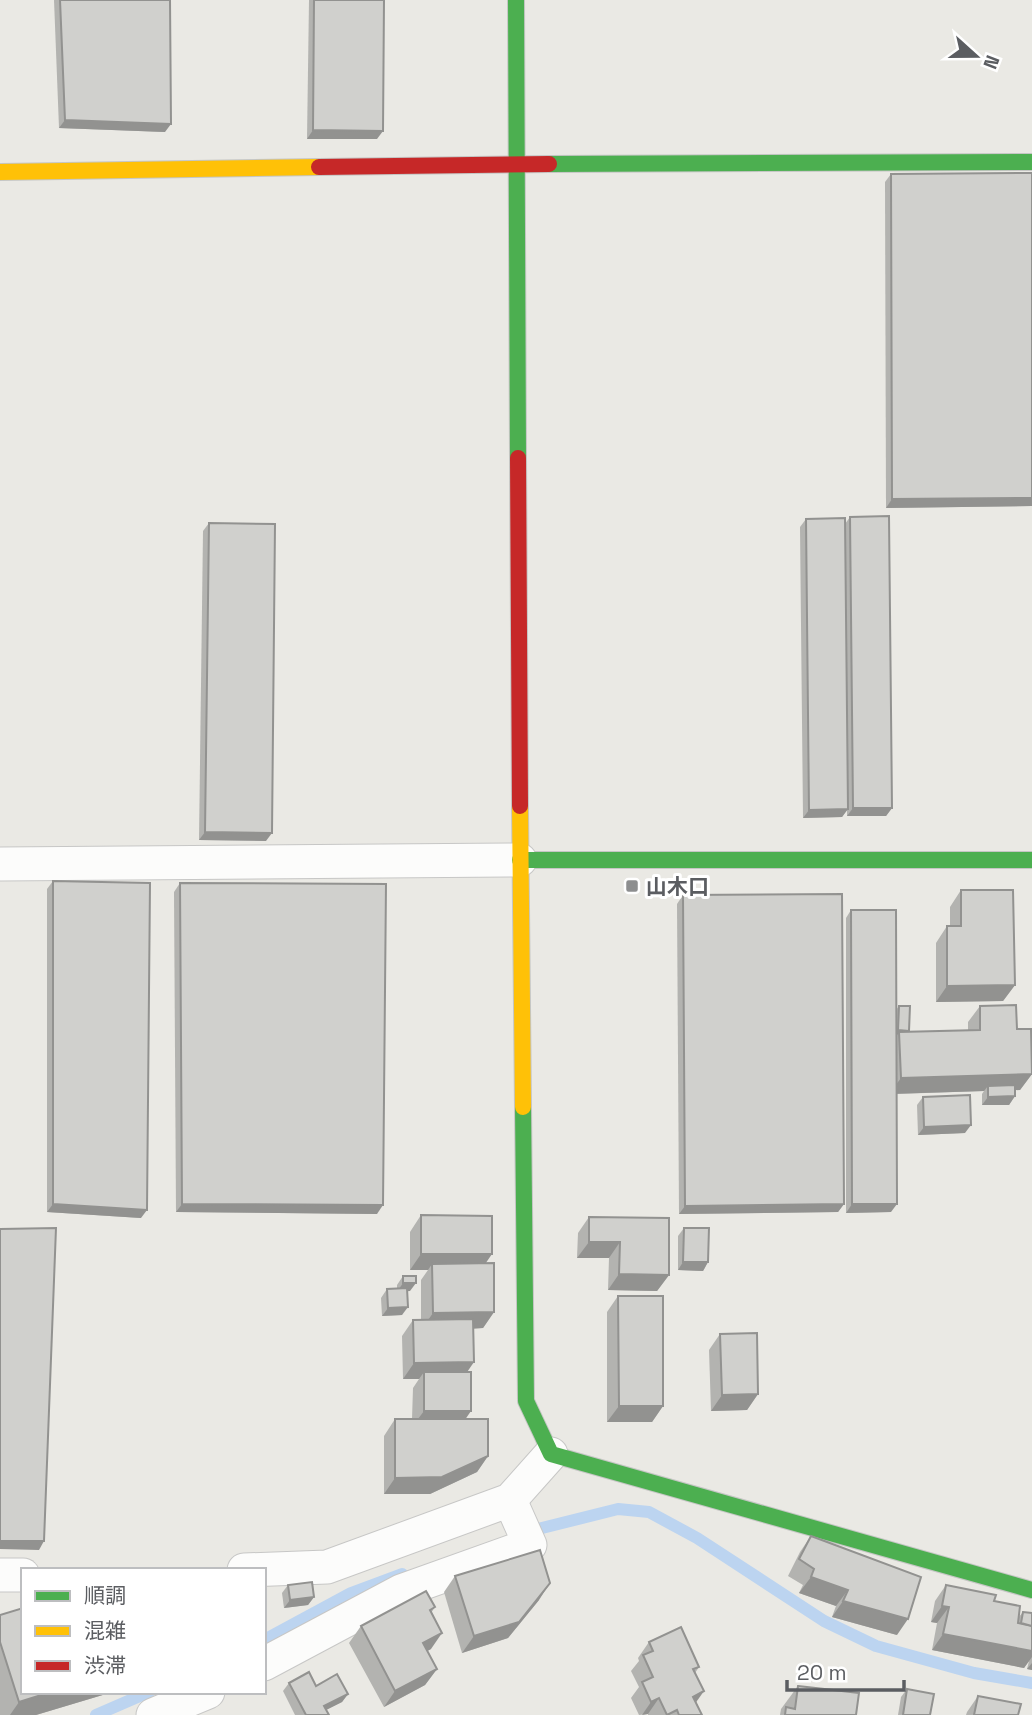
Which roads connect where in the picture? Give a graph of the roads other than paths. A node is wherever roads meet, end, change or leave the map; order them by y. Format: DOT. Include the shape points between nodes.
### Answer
graph roads {
  1 [pos="516,0"];
  2 [pos="1032,162"];
  3 [pos="517,164"];
  4 [pos="0,172"];
  5 [pos="520,860"];
  6 [pos="1032,860"];
  7 [pos="0,864"];
  8 [pos="551,1454"];
  9 [pos="510,1500"];
  10 [pos="266,1569"];
  11 [pos="0,1575"];
  12 [pos="21,1575"];
  13 [pos="1032,1590"];
  14 [pos="266,1663"];
  15 [pos="203,1694"];
  16 [pos="153,1715"];
  1 -- 3 [label="street"];
  2 -- 3 [label="street"];
  3 -- 4 [label="street"];
  3 -- 5 [label="street"];
  5 -- 6 [label="street"];
  5 -- 7 [label="street"];
  5 -- 8 [label="street" via="526,1401"];
  8 -- 9 [label="street"];
  8 -- 13 [label="street"];
  9 -- 10 [label="street" via="327,1567"];
  9 -- 14 [label="street" via="530,1545 401,1591"];
  11 -- 12 [label="street"];
  15 -- 16 [label="street"];
}
